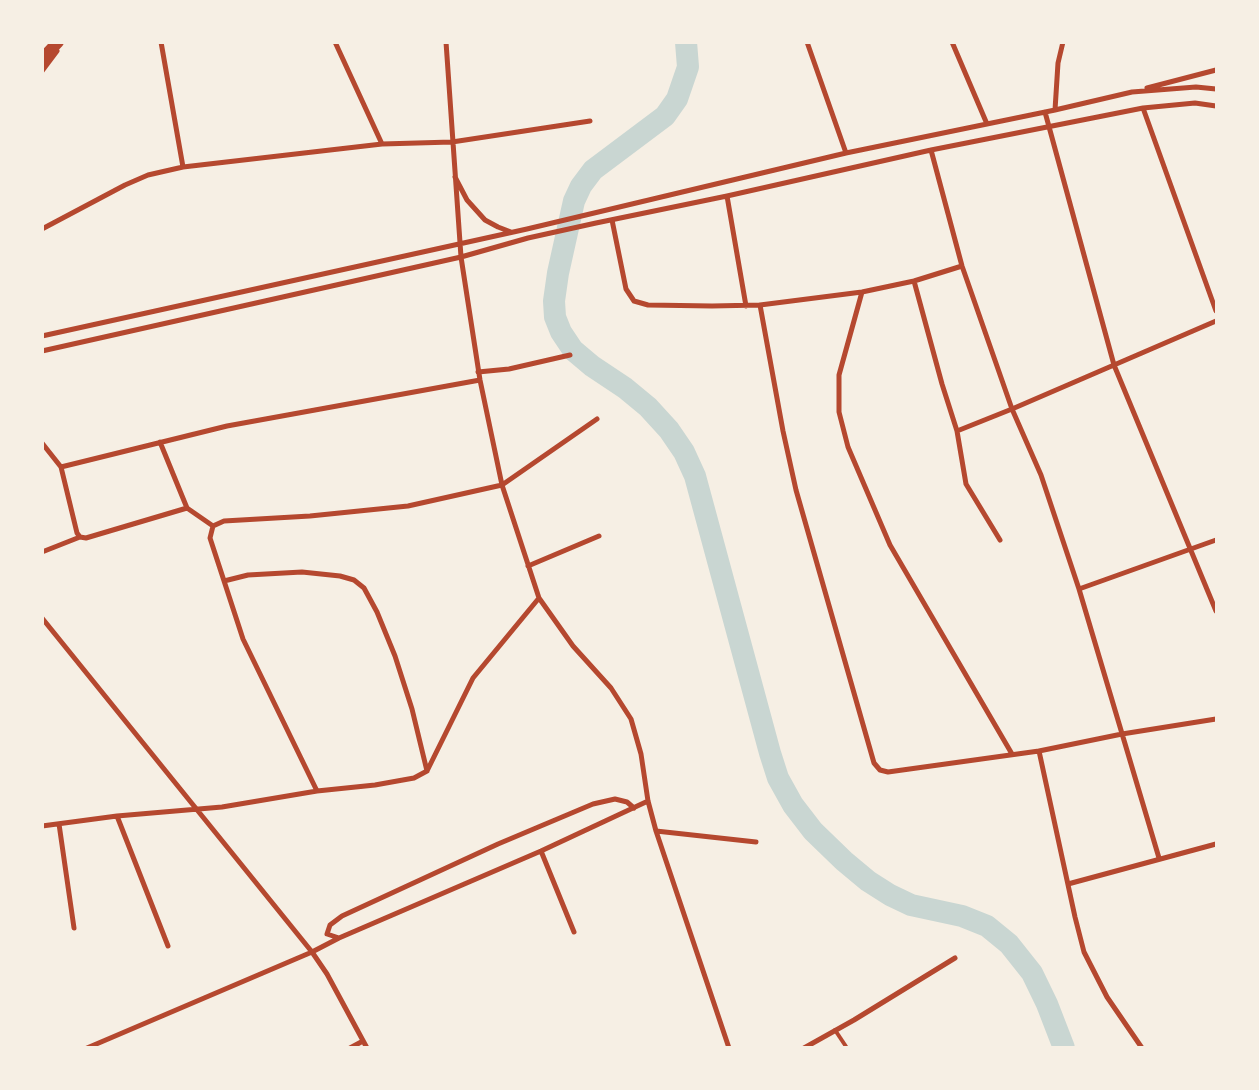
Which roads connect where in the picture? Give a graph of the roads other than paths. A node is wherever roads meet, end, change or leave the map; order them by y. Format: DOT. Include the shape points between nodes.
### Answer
graph roads {
  1 [pos="58,42"];
  2 [pos="63,42"];
  3 [pos="161,42"];
  4 [pos="335,42"];
  5 [pos="446,42"];
  6 [pos="807,42"];
  7 [pos="952,42"];
  8 [pos="1062,42"];
  9 [pos="42,59"];
  10 [pos="1216,70"];
  11 [pos="42,71"];
  12 [pos="1216,89"];
  13 [pos="1132,92"];
  14 [pos="1216,106"];
  15 [pos="1143,108"];
  16 [pos="1055,110"];
  17 [pos="1045,112"];
  18 [pos="590,121"];
  19 [pos="987,124"];
  20 [pos="1049,127"];
  21 [pos="452,142"];
  22 [pos="382,144"];
  23 [pos="931,150"];
  24 [pos="846,153"];
  25 [pos="183,167"];
  26 [pos="454,175"];
  27 [pos="727,196"];
  28 [pos="612,220"];
  29 [pos="42,229"];
  30 [pos="512,232"];
  31 [pos="460,243"];
  32 [pos="461,257"];
  33 [pos="962,266"];
  34 [pos="914,282"];
  35 [pos="862,292"];
  36 [pos="760,305"];
  37 [pos="746,306"];
  38 [pos="1216,311"];
  39 [pos="1216,320"];
  40 [pos="42,336"];
  41 [pos="42,351"];
  42 [pos="570,355"];
  43 [pos="1114,365"];
  44 [pos="478,372"];
  45 [pos="480,380"];
  46 [pos="1012,409"];
  47 [pos="597,419"];
  48 [pos="957,431"];
  49 [pos="160,442"];
  50 [pos="42,443"];
  51 [pos="61,467"];
  52 [pos="502,485"];
  53 [pos="187,508"];
  54 [pos="213,526"];
  55 [pos="599,536"];
  56 [pos="80,537"];
  57 [pos="1000,540"];
  58 [pos="1216,540"];
  59 [pos="1191,549"];
  60 [pos="42,552"];
  61 [pos="528,566"];
  62 [pos="224,581"];
  63 [pos="1079,589"];
  64 [pos="539,598"];
  65 [pos="1216,611"];
  66 [pos="42,618"];
  67 [pos="1216,719"];
  68 [pos="1122,734"];
  69 [pos="1039,751"];
  70 [pos="1012,754"];
  71 [pos="427,771"];
  72 [pos="317,790"];
  73 [pos="648,801"];
  74 [pos="634,808"];
  75 [pos="196,810"];
  76 [pos="117,816"];
  77 [pos="59,824"];
  78 [pos="42,826"];
  79 [pos="656,831"];
  80 [pos="756,842"];
  81 [pos="1216,844"];
  82 [pos="541,851"];
  83 [pos="1159,858"];
  84 [pos="1068,884"];
  85 [pos="74,928"];
  86 [pos="574,932"];
  87 [pos="339,938"];
  88 [pos="168,946"];
  89 [pos="312,952"];
  90 [pos="955,958"];
  91 [pos="835,1030"];
  92 [pos="363,1041"];
  93 [pos="87,1048"];
  94 [pos="350,1048"];
  95 [pos="367,1048"];
  96 [pos="729,1048"];
  97 [pos="804,1048"];
  98 [pos="847,1048"];
  99 [pos="1142,1048"];
  1 -- 9 [label="highway"];
  2 -- 11 [label="street"];
  3 -- 25 [label="street"];
  4 -- 22 [label="street"];
  5 -- 21 [label="street"];
  6 -- 24 [label="street"];
  7 -- 19 [label="street"];
  8 -- 16 [label="street"];
  10 -- 13 [label="street"];
  12 -- 13 [label="street" via="1196,87"];
  13 -- 16 [label="street"];
  14 -- 15 [label="street" via="1195,103"];
  15 -- 20 [label="street"];
  15 -- 38 [label="street"];
  16 -- 17 [label="street"];
  17 -- 19 [label="street"];
  17 -- 20 [label="street"];
  18 -- 21 [label="street"];
  19 -- 24 [label="street"];
  20 -- 23 [label="street"];
  20 -- 43 [label="street"];
  21 -- 22 [label="street"];
  21 -- 26 [label="street"];
  22 -- 25 [label="street"];
  23 -- 27 [label="street"];
  23 -- 33 [label="street"];
  24 -- 30 [label="street"];
  25 -- 29 [label="street" via="125,184"];
  26 -- 30 [label="street" via="467,200 485,220"];
  26 -- 31 [label="street"];
  27 -- 28 [label="street"];
  27 -- 37 [label="street"];
  28 -- 32 [label="street" via="528,238"];
  28 -- 37 [label="street" via="626,289 634,301 648,305"];
  30 -- 31 [label="street"];
  31 -- 32 [label="street"];
  31 -- 40 [label="street"];
  32 -- 41 [label="street"];
  32 -- 44 [label="street"];
  33 -- 34 [label="street"];
  33 -- 46 [label="street"];
  34 -- 35 [label="street"];
  34 -- 48 [label="street"];
  35 -- 36 [label="street"];
  35 -- 70 [label="street" via="839,375 839,412 848,447 890,545"];
  36 -- 37 [label="street"];
  36 -- 70 [label="street" via="796,490 874,763 880,770 888,772"];
  39 -- 43 [label="street"];
  42 -- 44 [label="street" via="509,369"];
  43 -- 46 [label="street"];
  43 -- 59 [label="street"];
  44 -- 45 [label="street"];
  45 -- 49 [label="street" via="227,426"];
  45 -- 52 [label="street"];
  46 -- 48 [label="street"];
  46 -- 63 [label="street" via="1041,476"];
  47 -- 52 [label="street"];
  48 -- 57 [label="street" via="966,484"];
  49 -- 51 [label="street"];
  49 -- 53 [label="street"];
  50 -- 51 [label="street"];
  51 -- 56 [label="street"];
  52 -- 54 [label="street" via="408,506 224,521"];
  52 -- 61 [label="street"];
  53 -- 54 [label="street"];
  53 -- 56 [label="street" via="86,538"];
  54 -- 62 [label="street" via="210,538"];
  55 -- 61 [label="street"];
  56 -- 60 [label="street"];
  58 -- 59 [label="street"];
  59 -- 63 [label="street"];
  59 -- 65 [label="street"];
  61 -- 64 [label="street"];
  62 -- 71 [label="street" via="248,575 302,572 340,576 354,580 364,588 395,656"];
  62 -- 72 [label="street" via="243,639"];
  63 -- 68 [label="street"];
  64 -- 71 [label="street" via="472,678"];
  64 -- 73 [label="street" via="573,646 611,688 632,720"];
  66 -- 75 [label="street"];
  67 -- 68 [label="street"];
  68 -- 69 [label="street"];
  68 -- 83 [label="street"];
  69 -- 70 [label="street"];
  69 -- 84 [label="street"];
  71 -- 72 [label="street" via="414,778 392,782"];
  72 -- 75 [label="street"];
  73 -- 74 [label="street"];
  73 -- 79 [label="street"];
  74 -- 82 [label="street"];
  74 -- 87 [label="street" via="616,799 593,804 498,844 342,916 330,926 327,934"];
  75 -- 76 [label="street"];
  75 -- 89 [label="street"];
  76 -- 77 [label="street"];
  76 -- 88 [label="street"];
  77 -- 78 [label="street"];
  77 -- 85 [label="street"];
  79 -- 80 [label="street"];
  79 -- 96 [label="street"];
  81 -- 83 [label="street"];
  82 -- 86 [label="street"];
  82 -- 87 [label="street"];
  83 -- 84 [label="street"];
  84 -- 99 [label="street" via="1084,952 1107,997"];
  87 -- 89 [label="street"];
  89 -- 92 [label="street"];
  89 -- 93 [label="street"];
  90 -- 91 [label="street"];
  91 -- 97 [label="street"];
  91 -- 98 [label="lane"];
  92 -- 94 [label="street"];
  92 -- 95 [label="street"];
}
